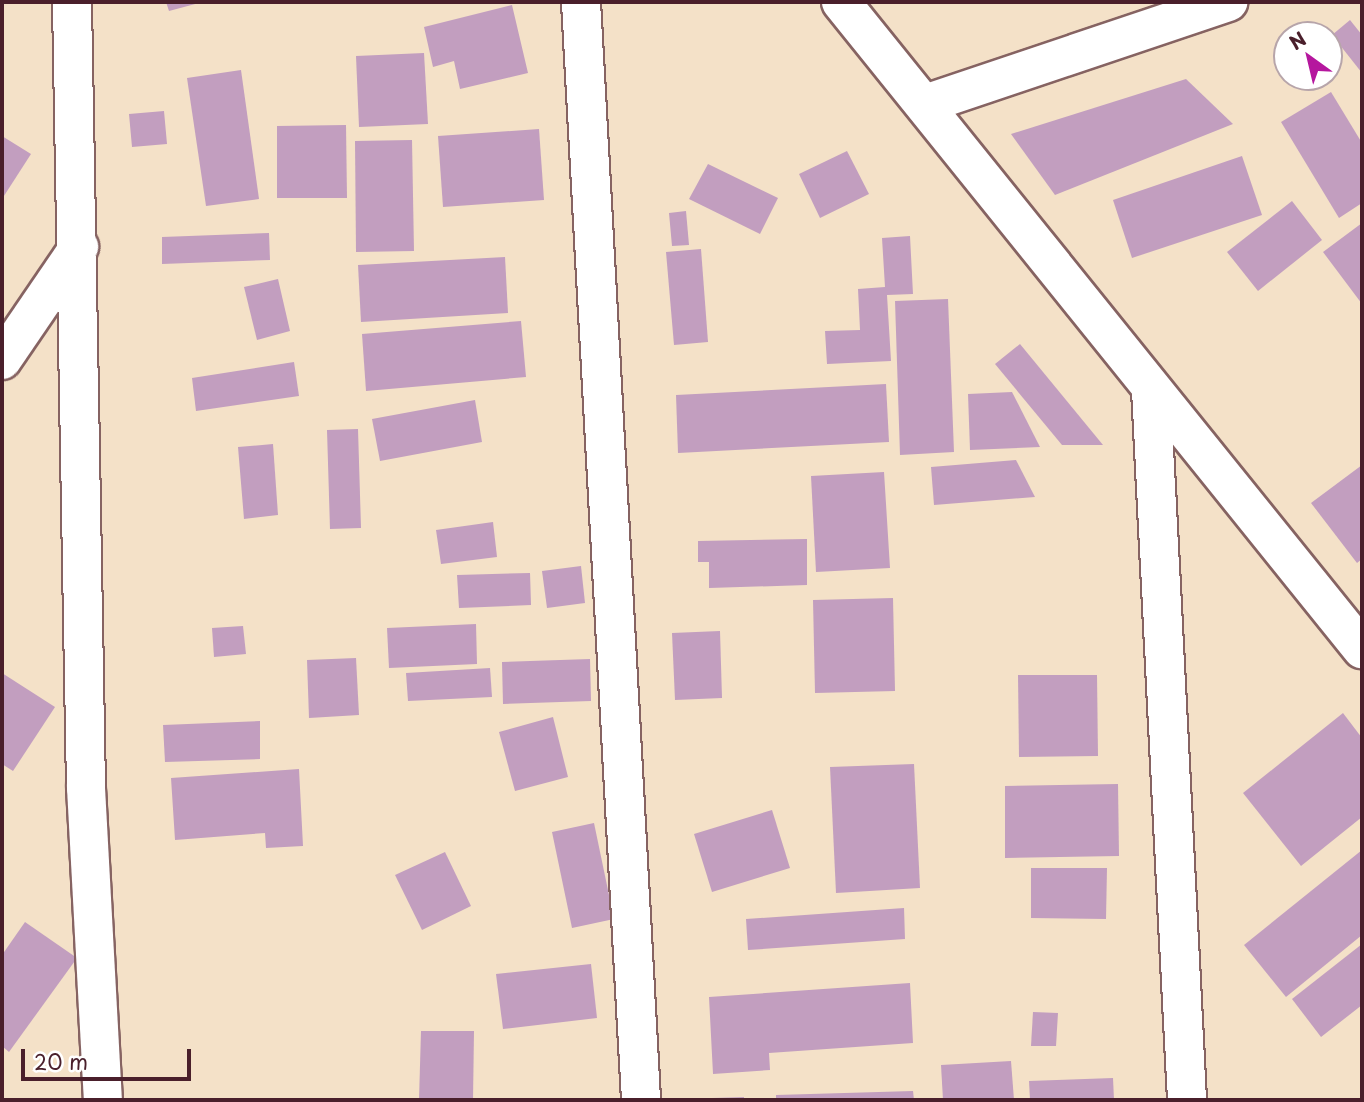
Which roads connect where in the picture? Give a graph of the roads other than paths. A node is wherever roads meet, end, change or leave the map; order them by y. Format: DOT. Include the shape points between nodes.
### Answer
graph roads {
  1 [pos="72,2"];
  2 [pos="581,2"];
  3 [pos="841,2"];
  4 [pos="1227,2"];
  5 [pos="928,103"];
  6 [pos="79,247"];
  7 [pos="2,360"];
  8 [pos="1151,388"];
  9 [pos="1362,649"];
  10 [pos="103,1100"];
  11 [pos="641,1100"];
  12 [pos="1187,1100"];
  1 -- 6 [label="street"];
  2 -- 11 [label="street"];
  3 -- 5 [label="street"];
  4 -- 5 [label="street"];
  5 -- 8 [label="street"];
  6 -- 7 [label="street"];
  6 -- 10 [label="street" via="86,788"];
  8 -- 9 [label="street"];
  8 -- 12 [label="street"];
}
